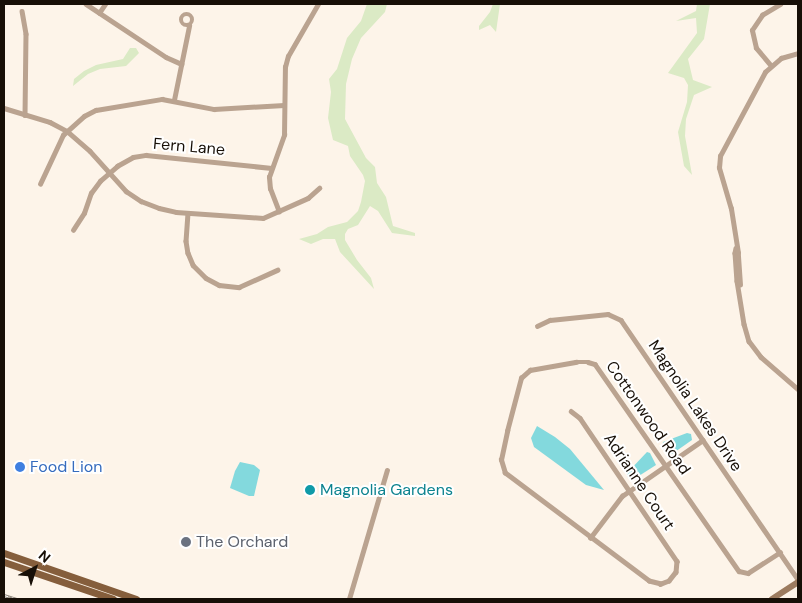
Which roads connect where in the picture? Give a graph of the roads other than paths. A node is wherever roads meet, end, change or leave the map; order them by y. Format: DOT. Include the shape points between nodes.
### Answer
graph roads {
  1 [pos="86,4"];
  2 [pos="106,4"];
  3 [pos="318,4"];
  4 [pos="780,4"];
  5 [pos="22,10"];
  6 [pos="99,13"];
  7 [pos="189,26"];
  8 [pos="798,53"];
  9 [pos="182,64"];
  10 [pos="771,66"];
  11 [pos="174,100"];
  12 [pos="284,105"];
  13 [pos="4,108"];
  14 [pos="25,115"];
  15 [pos="66,131"];
  16 [pos="271,168"];
  17 [pos="108,172"];
  18 [pos="40,184"];
  19 [pos="319,188"];
  20 [pos="279,212"];
  21 [pos="188,213"];
  22 [pos="73,230"];
  23 [pos="277,270"];
  24 [pos="537,326"];
  25 [pos="798,389"];
  26 [pos="571,411"];
  27 [pos="703,440"];
  28 [pos="667,466"];
  29 [pos="387,470"];
  30 [pos="630,491"];
  31 [pos="590,538"];
  32 [pos="780,552"];
  33 [pos="4,553"];
  34 [pos="4,562"];
  35 [pos="677,570"];
  36 [pos="798,580"];
  37 [pos="113,599"];
  38 [pos="136,599"];
  39 [pos="349,599"];
  40 [pos="772,599"];
  1 -- 6 [label="street"];
  2 -- 6 [label="street"];
  3 -- 12 [label="street" via="286,62"];
  4 -- 10 [label="street" via="762,15 752,30 756,48"];
  5 -- 14 [label="street" via="26,34"];
  6 -- 9 [label="street"];
  7 -- 9 [label="street"];
  8 -- 10 [label="street"];
  9 -- 11 [label="street"];
  10 -- 25 [label="street" via="760,79 720,156 719,168 740,267 745,330 752,347"];
  11 -- 12 [label="street" via="214,109"];
  11 -- 15 [label="street" via="153,99 96,110"];
  12 -- 16 [label="street" via="282,141"];
  13 -- 14 [label="street"];
  14 -- 15 [label="street" via="50,122"];
  15 -- 17 [label="street" via="82,143"];
  15 -- 18 [label="street"];
  16 -- 17 [label="street, Fern Lane" via="146,155 127,160"];
  16 -- 20 [label="street" via="270,189"];
  17 -- 21 [label="street" via="141,201 166,210"];
  17 -- 22 [label="street, Fern Lane" via="93,189"];
  19 -- 20 [label="street" via="308,198"];
  20 -- 21 [label="street" via="256,218"];
  21 -- 23 [label="street" via="188,253 197,270 206,278 219,285 239,287"];
  24 -- 27 [label="street, Magnolia Lakes Drive" via="550,320 591,315 617,317"];
  26 -- 30 [label="street, Adrianne Court" via="580,418"];
  27 -- 28 [label="street"];
  27 -- 32 [label="street, Magnolia Lakes Drive"];
  28 -- 30 [label="street"];
  28 -- 31 [label="street, Cottonwood Road" via="596,364 568,363 526,372 521,378 507,432 501,460 503,468 512,480"];
  28 -- 32 [label="street, Cottonwood Road" via="739,571 748,573"];
  29 -- 39 [label="street"];
  30 -- 31 [label="street" via="618,500"];
  30 -- 35 [label="street, Adrianne Court" via="674,556"];
  31 -- 35 [label="street, Cottonwood Road" via="653,583 665,583"];
  32 -- 36 [label="street, Magnolia Lakes Drive"];
  33 -- 38 [label="main road"];
  34 -- 37 [label="main road"];
  36 -- 40 [label="main road"];
}
